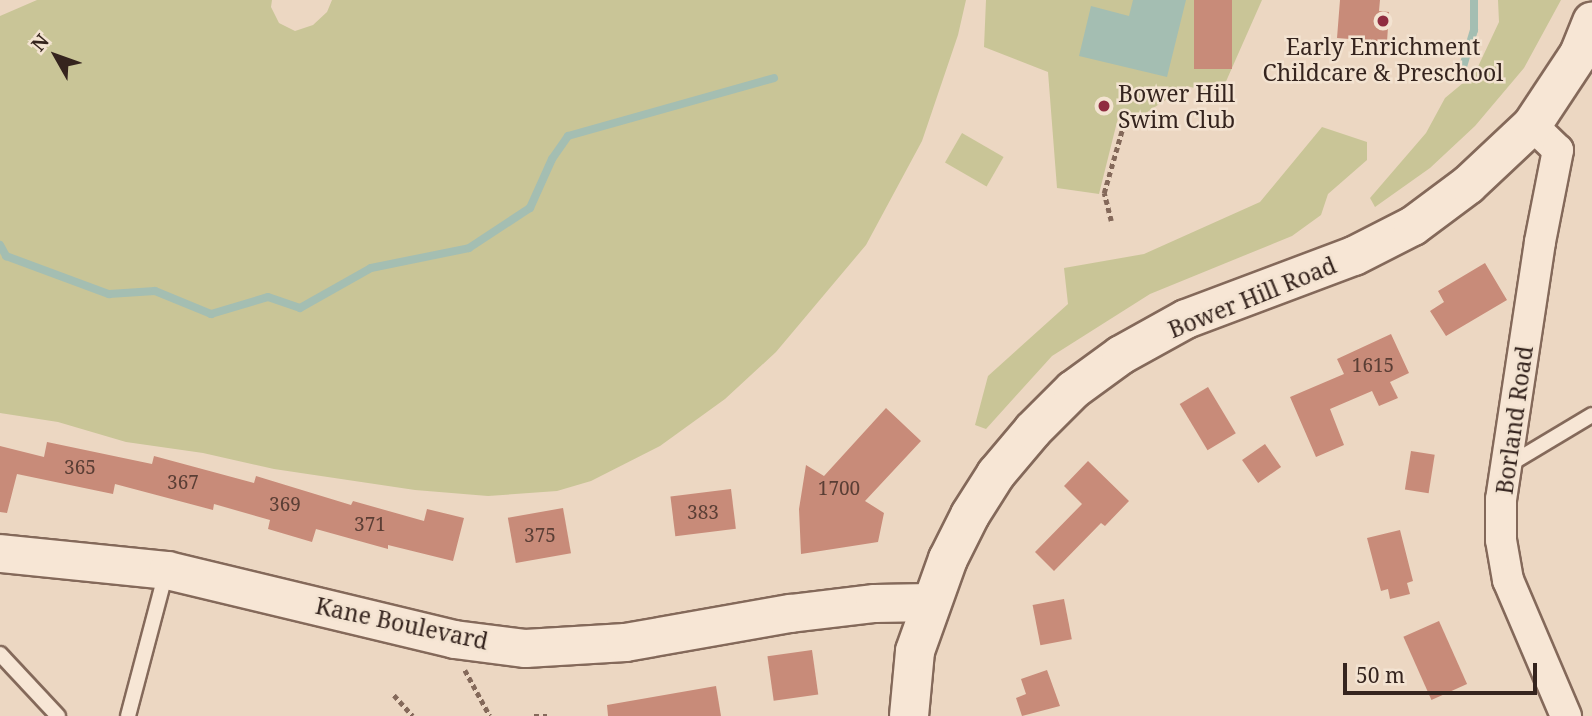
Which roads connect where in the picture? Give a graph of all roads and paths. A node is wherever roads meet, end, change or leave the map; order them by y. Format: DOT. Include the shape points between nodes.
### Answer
graph roads {
  1 [pos="1588,47"];
  2 [pos="1125,120"];
  3 [pos="1532,125"];
  4 [pos="1111,220"];
  5 [pos="1592,415"];
  6 [pos="1506,467"];
  7 [pos="0,553"];
  8 [pos="167,570"];
  9 [pos="931,601"];
  10 [pos="0,654"];
  11 [pos="464,667"];
  12 [pos="394,695"];
  13 [pos="58,716"];
  14 [pos="128,716"];
  15 [pos="413,716"];
  16 [pos="490,716"];
  17 [pos="534,716"];
  18 [pos="547,716"];
  19 [pos="909,716"];
  20 [pos="1566,716"];
  1 -- 3 [label="main road, Bower Hill Road"];
  2 -- 4 [label="path" via="1104,193"];
  3 -- 6 [label="street, Borland Road" via="1558,150"];
  3 -- 9 [label="main road, Bower Hill Road" via="1468,185 1413,226 1354,256 1186,319 1121,355 1073,390 996,474 970,515"];
  5 -- 6 [label="lane"];
  6 -- 20 [label="street, Borland Road" via="1501,540 1508,580"];
  7 -- 8 [label="street, Kane Boulevard"];
  8 -- 9 [label="street, Kane Boulevard" via="454,639 525,648 625,642 790,613"];
  8 -- 14 [label="lane"];
  9 -- 19 [label="main road, Bower Hill Road" via="915,651"];
  10 -- 13 [label="lane"];
  11 -- 16 [label="path"];
  12 -- 15 [label="path"];
  17 -- 18 [label="path"];
}
